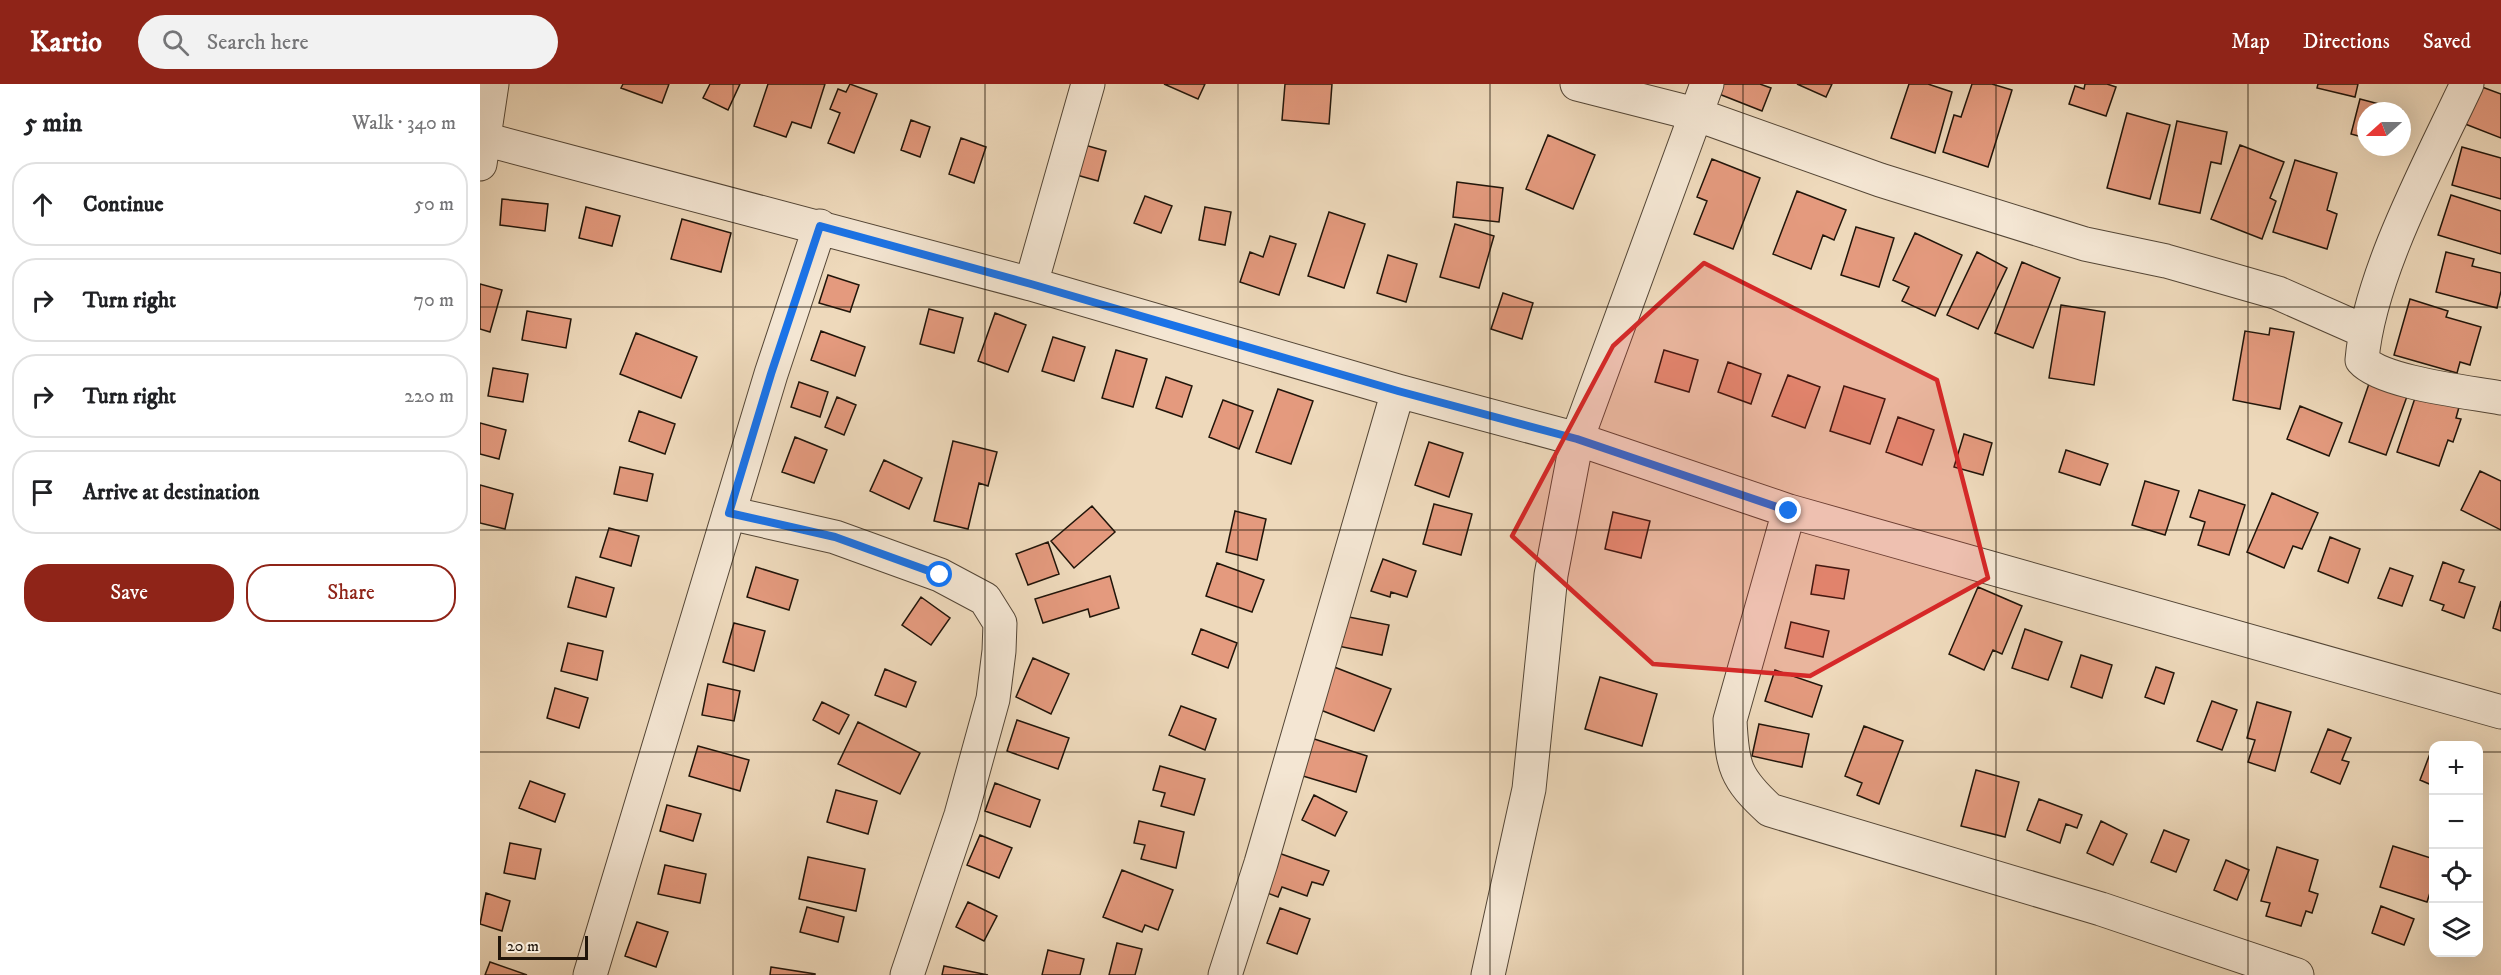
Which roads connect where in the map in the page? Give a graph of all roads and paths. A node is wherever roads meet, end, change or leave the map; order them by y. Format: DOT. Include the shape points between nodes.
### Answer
graph roads {
  1 [pos="492,84"];
  2 [pos="1088,84"];
  3 [pos="1578,84"];
  4 [pos="1707,84"];
  5 [pos="2467,84"];
  6 [pos="1695,114"];
  7 [pos="482,152"];
  8 [pos="820,226"];
  9 [pos="1031,284"];
  10 [pos="2364,331"];
  11 [pos="1398,391"];
  12 [pos="2501,398"];
  13 [pos="1577,439"];
  14 [pos="1789,511"];
  15 [pos="729,513"];
  16 [pos="2501,712"];
  17 [pos="590,975"];
  18 [pos="907,975"];
  19 [pos="1225,975"];
  20 [pos="1488,975"];
  21 [pos="2297,975"];
  1 -- 7 [label="street"];
  2 -- 9 [label="street"];
  3 -- 6 [label="street"];
  4 -- 6 [label="street"];
  5 -- 10 [label="street" via="2396,239"];
  6 -- 10 [label="street" via="1880,180 2085,244 2166,261 2278,293"];
  6 -- 13 [label="street"];
  7 -- 8 [label="street"];
  8 -- 9 [label="street"];
  8 -- 15 [label="street"];
  9 -- 11 [label="street"];
  10 -- 12 [label="street" via="2362,360 2370,369"];
  11 -- 13 [label="street"];
  11 -- 19 [label="street"];
  13 -- 14 [label="street"];
  13 -- 20 [label="street" via="1551,575 1529,789"];
  14 -- 16 [label="street"];
  14 -- 21 [label="street" via="1730,720 1731,755 1746,788 1770,810 2101,909"];
  15 -- 17 [label="street"];
  15 -- 18 [label="street" via="835,537 940,575 985,599 1000,623 993,699 961,815"];
}
